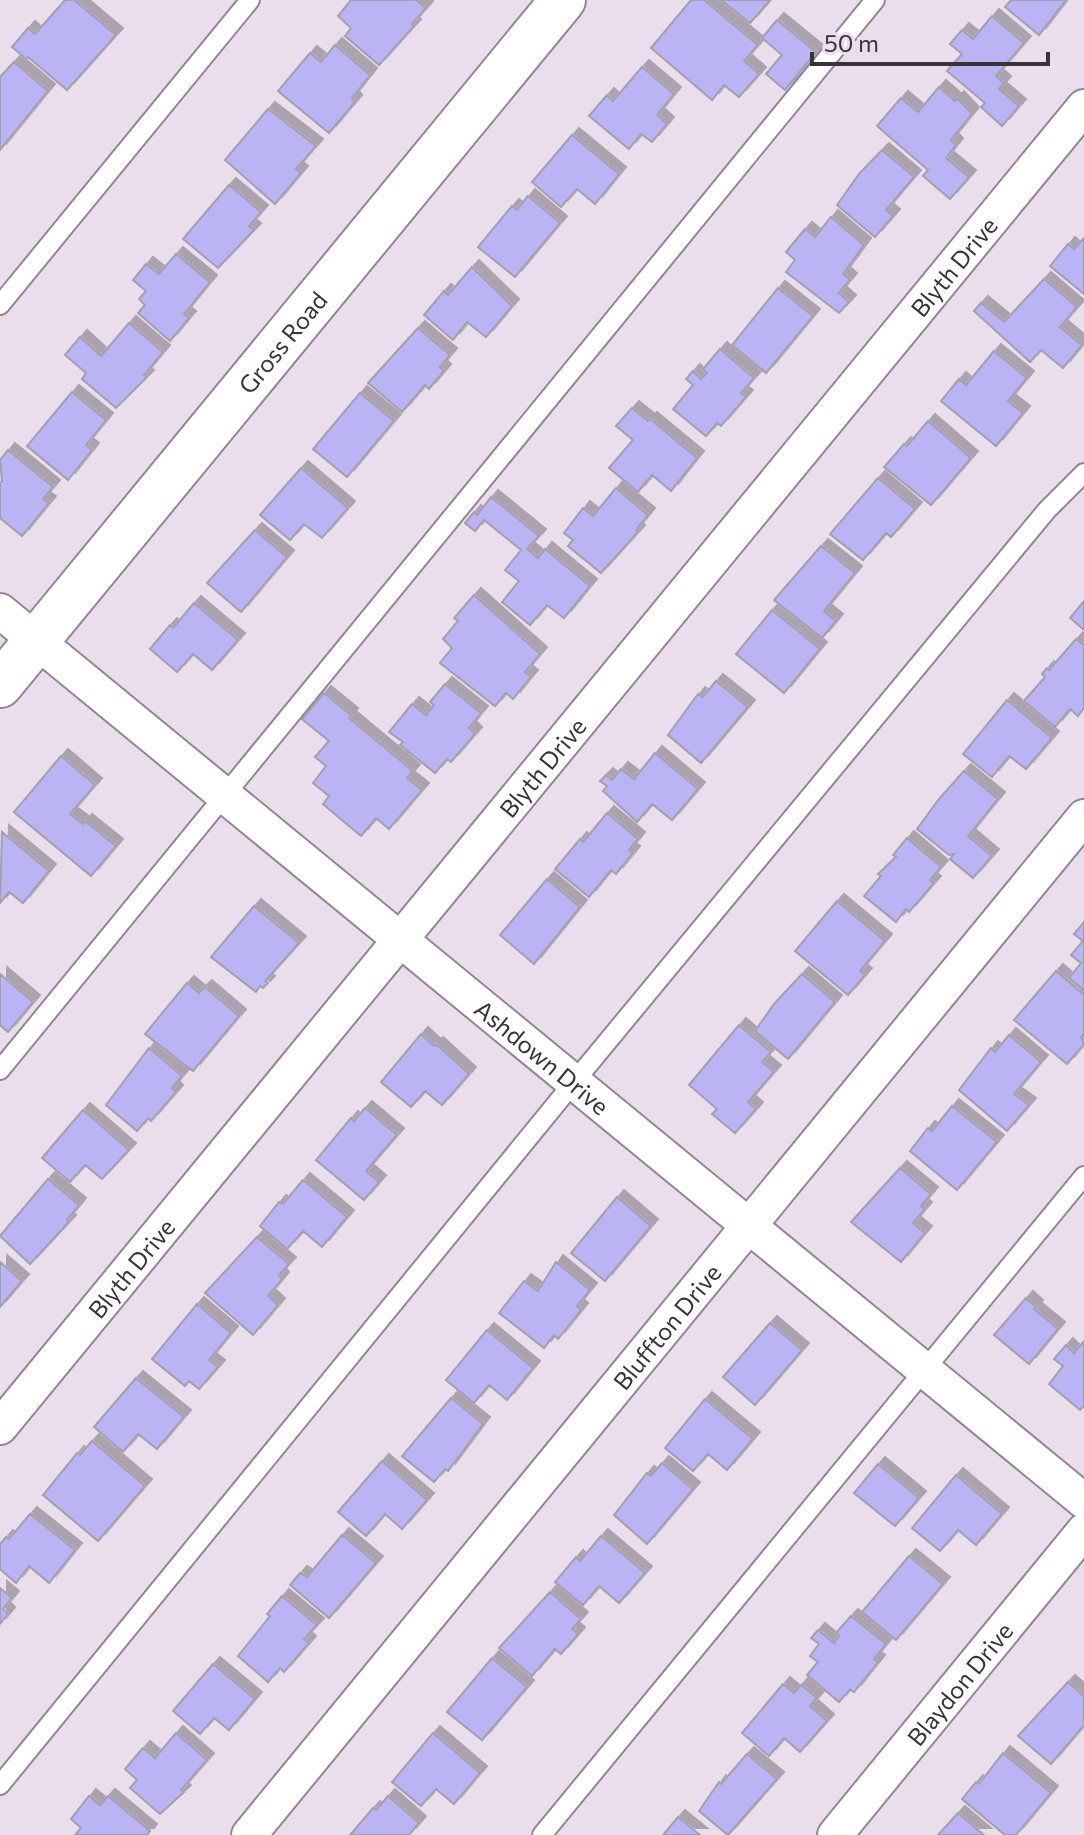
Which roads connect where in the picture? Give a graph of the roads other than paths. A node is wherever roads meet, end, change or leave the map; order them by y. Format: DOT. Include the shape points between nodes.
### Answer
graph roads {
  1 [pos="250,0"];
  2 [pos="563,0"];
  3 [pos="875,0"];
  4 [pos="1084,107"];
  5 [pos="0,305"];
  6 [pos="1084,473"];
  7 [pos="0,611"];
  8 [pos="36,641"];
  9 [pos="0,685"];
  10 [pos="223,794"];
  11 [pos="1084,817"];
  12 [pos="400,939"];
  13 [pos="0,1070"];
  14 [pos="574,1082"];
  15 [pos="1084,1176"];
  16 [pos="750,1226"];
  17 [pos="925,1370"];
  18 [pos="0,1427"];
  19 [pos="1084,1501"];
  20 [pos="1084,1531"];
  21 [pos="0,1785"];
  22 [pos="249,1835"];
  23 [pos="542,1835"];
  24 [pos="835,1835"];
  1 -- 5 [label="lane"];
  2 -- 8 [label="street, Gross Road"];
  3 -- 10 [label="lane"];
  4 -- 12 [label="street, Blyth Drive"];
  6 -- 14 [label="lane" via="1047,510"];
  7 -- 8 [label="street, Ashdown Drive"];
  8 -- 9 [label="street, Gross Road"];
  8 -- 10 [label="street, Ashdown Drive"];
  10 -- 12 [label="street, Ashdown Drive"];
  10 -- 13 [label="lane"];
  11 -- 16 [label="street, Bluffton Drive"];
  12 -- 14 [label="street, Ashdown Drive"];
  12 -- 18 [label="street, Blyth Drive"];
  14 -- 16 [label="street, Ashdown Drive"];
  14 -- 21 [label="lane"];
  15 -- 17 [label="lane"];
  16 -- 17 [label="street, Ashdown Drive"];
  16 -- 22 [label="street, Bluffton Drive"];
  17 -- 19 [label="street, Ashdown Drive"];
  17 -- 23 [label="lane"];
  20 -- 24 [label="street, Blaydon Drive"];
}
